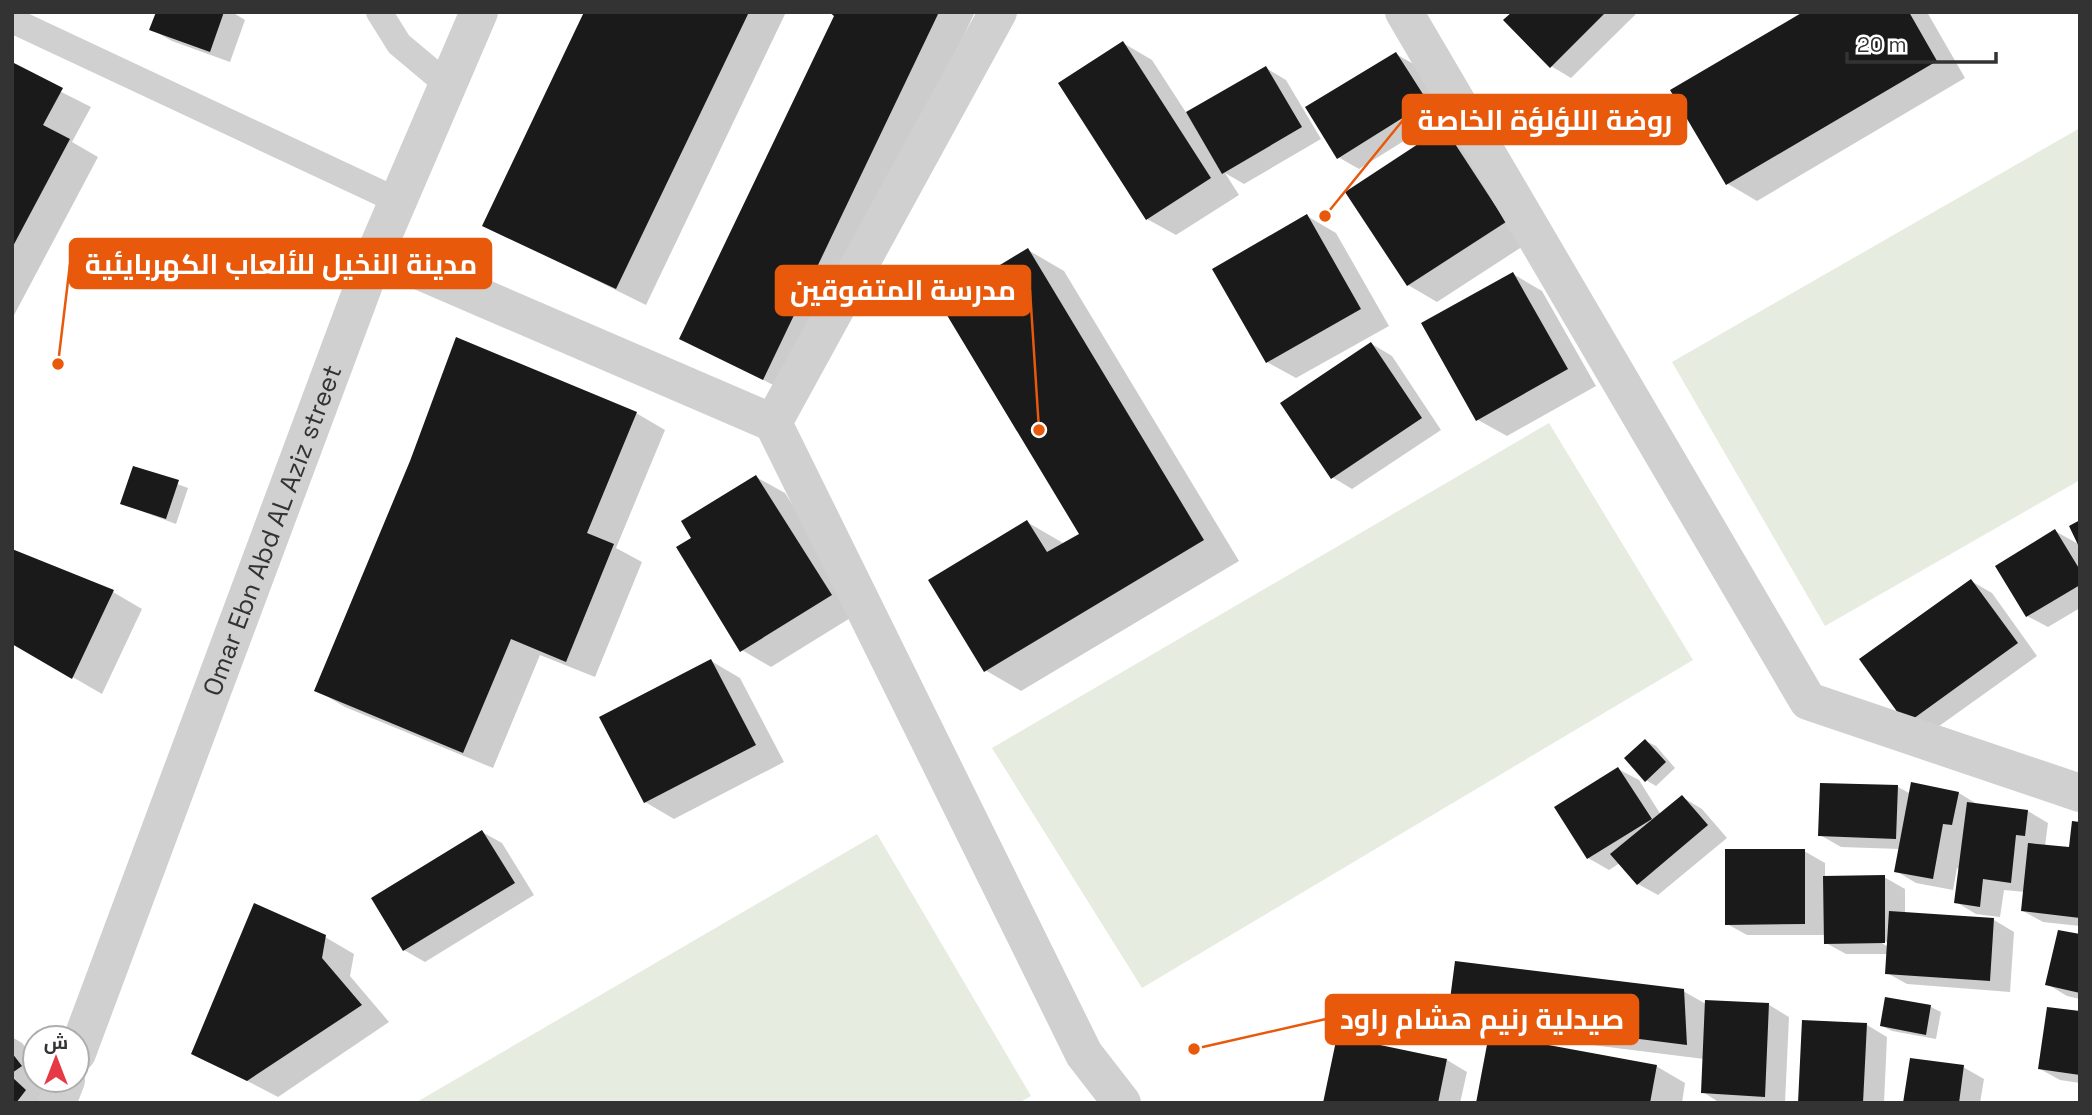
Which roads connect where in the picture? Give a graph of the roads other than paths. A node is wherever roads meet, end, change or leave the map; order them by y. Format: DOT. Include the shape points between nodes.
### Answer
graph roads {
  1 [pos="379,12"];
  2 [pos="478,12"];
  3 [pos="998,12"];
  4 [pos="1404,12"];
  5 [pos="12,23"];
  6 [pos="449,86"];
  7 [pos="398,201"];
  8 [pos="376,252"];
  9 [pos="773,423"];
  10 [pos="2080,793"];
  11 [pos="88,1024"];
  12 [pos="1122,1103"];
  1 -- 6 [label="lane" via="399,44"];
  2 -- 6 [label="street, Omar Ebn Abd AL Aziz street"];
  3 -- 9 [label="street"];
  4 -- 10 [label="street" via="1808,701"];
  5 -- 7 [label="lane"];
  6 -- 7 [label="street, Omar Ebn Abd AL Aziz street"];
  7 -- 8 [label="street, Omar Ebn Abd AL Aziz street"];
  8 -- 9 [label="street"];
  8 -- 11 [label="street, Omar Ebn Abd AL Aziz street"];
  9 -- 12 [label="street" via="1084,1054"];
}
